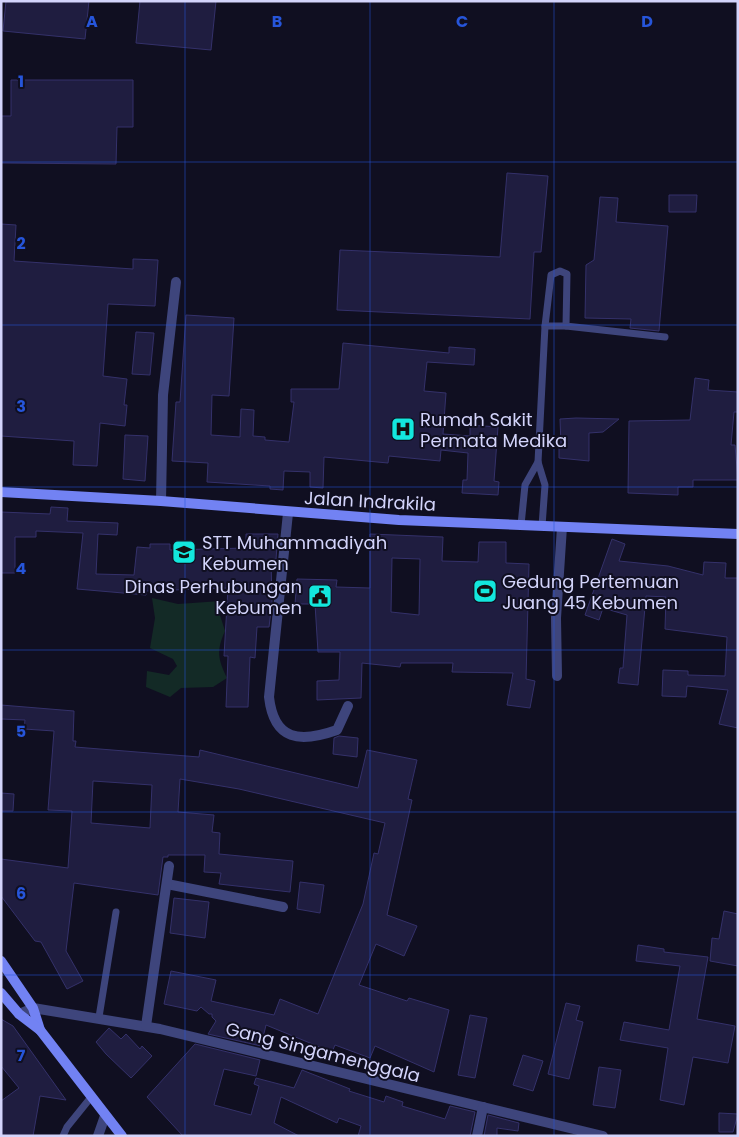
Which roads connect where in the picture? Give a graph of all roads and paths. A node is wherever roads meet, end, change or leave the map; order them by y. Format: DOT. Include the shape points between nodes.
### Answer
graph roads {
  1 [pos="176,282"];
  2 [pos="545,326"];
  3 [pos="566,326"];
  4 [pos="665,337"];
  5 [pos="538,462"];
  6 [pos="1,492"];
  7 [pos="161,501"];
  8 [pos="288,513"];
  9 [pos="522,525"];
  10 [pos="542,526"];
  11 [pos="562,526"];
  12 [pos="738,534"];
  13 [pos="557,676"];
  14 [pos="348,706"];
  15 [pos="169,866"];
  16 [pos="167,884"];
  17 [pos="283,907"];
  18 [pos="116,912"];
  19 [pos="1,961"];
  20 [pos="1,993"];
  21 [pos="33,1008"];
  22 [pos="19,1014"];
  23 [pos="99,1017"];
  24 [pos="146,1026"];
  25 [pos="40,1030"];
  26 [pos="92,1096"];
  27 [pos="483,1107"];
  28 [pos="105,1116"];
  29 [pos="63,1136"];
  30 [pos="98,1136"];
  31 [pos="122,1136"];
  32 [pos="477,1136"];
  33 [pos="604,1136"];
  1 -- 7 [label="street" via="163,395"];
  2 -- 3 [label="lane"];
  2 -- 3 [label="lane" via="551,275 560,272 567,274 568,280"];
  2 -- 5 [label="lane"];
  3 -- 4 [label="lane"];
  5 -- 9 [label="lane" via="525,485"];
  5 -- 10 [label="lane" via="545,485"];
  6 -- 7 [label="main road, Jalan Indrakila"];
  7 -- 8 [label="main road, Jalan Indrakila"];
  8 -- 9 [label="main road, Jalan Indrakila"];
  8 -- 14 [label="street" via="269,697 271,713 279,729 297,736 316,737 337,730"];
  9 -- 10 [label="main road, Jalan Indrakila"];
  10 -- 11 [label="main road, Jalan Indrakila"];
  11 -- 12 [label="main road, Jalan Indrakila"];
  11 -- 13 [label="street" via="556,618"];
  15 -- 16 [label="street"];
  16 -- 17 [label="street"];
  16 -- 24 [label="street"];
  18 -- 23 [label="lane"];
  19 -- 21 [label="main road"];
  20 -- 22 [label="main road"];
  21 -- 22 [label="street"];
  21 -- 23 [label="street, Gang Singamenggala"];
  21 -- 25 [label="main road"];
  22 -- 25 [label="main road"];
  23 -- 24 [label="street, Gang Singamenggala"];
  24 -- 27 [label="street, Gang Singamenggala"];
  25 -- 26 [label="main road"];
  26 -- 28 [label="main road"];
  26 -- 29 [label="lane"];
  27 -- 32 [label="street"];
  27 -- 33 [label="street, Gang Singamenggala"];
  28 -- 30 [label="street"];
  28 -- 31 [label="main road"];
}
